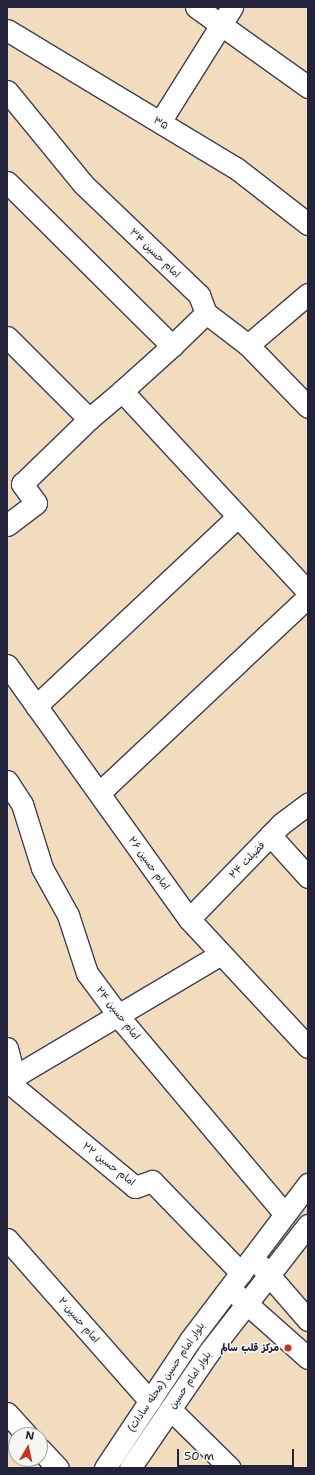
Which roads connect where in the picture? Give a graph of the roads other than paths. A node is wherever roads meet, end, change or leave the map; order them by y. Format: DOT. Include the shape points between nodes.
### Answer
graph roads {
  1 [pos="196,7"];
  2 [pos="232,7"];
  3 [pos="219,23"];
  4 [pos="7,30"];
  5 [pos="308,87"];
  6 [pos="7,91"];
  7 [pos="160,122"];
  8 [pos="7,182"];
  9 [pos="308,224"];
  10 [pos="308,294"];
  11 [pos="206,313"];
  12 [pos="7,337"];
  13 [pos="248,345"];
  14 [pos="172,346"];
  15 [pos="122,391"];
  16 [pos="308,407"];
  17 [pos="89,419"];
  18 [pos="238,516"];
  19 [pos="7,525"];
  20 [pos="308,592"];
  21 [pos="308,597"];
  22 [pos="7,665"];
  23 [pos="36,706"];
  24 [pos="7,781"];
  25 [pos="98,793"];
  26 [pos="308,804"];
  27 [pos="270,836"];
  28 [pos="308,877"];
  29 [pos="189,919"];
  30 [pos="221,954"];
  31 [pos="119,1016"];
  32 [pos="308,1047"];
  33 [pos="7,1048"];
  34 [pos="7,1081"];
  35 [pos="308,1184"];
  36 [pos="284,1213"];
  37 [pos="308,1225"];
  38 [pos="7,1239"];
  39 [pos="241,1273"];
  40 [pos="270,1276"];
  41 [pos="247,1304"];
  42 [pos="308,1320"];
  43 [pos="308,1358"];
  44 [pos="150,1401"];
  45 [pos="170,1409"];
  46 [pos="7,1413"];
  47 [pos="20,1427"];
  48 [pos="48,1457"];
  49 [pos="58,1468"];
  50 [pos="105,1468"];
  51 [pos="130,1468"];
  52 [pos="230,1468"];
  1 -- 3 [label="street"];
  2 -- 3 [label="street"];
  3 -- 5 [label="street"];
  3 -- 7 [label="street"];
  4 -- 7 [label="street, ۳۵"];
  6 -- 11 [label="street, امام حسین ۳۴" via="82,184 199,295"];
  7 -- 9 [label="street, ۳۵" via="236,168"];
  8 -- 14 [label="street"];
  10 -- 13 [label="street"];
  11 -- 13 [label="street"];
  11 -- 14 [label="street"];
  12 -- 17 [label="street"];
  13 -- 16 [label="street"];
  14 -- 15 [label="street"];
  15 -- 17 [label="street"];
  15 -- 18 [label="street"];
  17 -- 19 [label="street" via="22,484 36,503"];
  18 -- 20 [label="street"];
  18 -- 23 [label="street"];
  21 -- 25 [label="street"];
  22 -- 23 [label="street, امام حسین ۲۶"];
  23 -- 25 [label="street, امام حسین ۲۶"];
  24 -- 31 [label="street, امام حسین ۲۴" via="22,804 42,868 68,916 87,973"];
  25 -- 29 [label="street, امام حسین ۲۶"];
  26 -- 27 [label="street, فضیلت ۲۴"];
  27 -- 28 [label="street"];
  27 -- 29 [label="street, فضیلت ۲۴"];
  29 -- 30 [label="street, امام حسین ۲۶"];
  30 -- 31 [label="street"];
  30 -- 32 [label="street, امام حسین ۲۶"];
  31 -- 34 [label="street"];
  31 -- 36 [label="street, امام حسین ۲۴"];
  33 -- 34 [label="street" via="11,1064"];
  34 -- 39 [label="street, امام حسین ۲۲" via="135,1187 152,1181"];
  35 -- 36 [label="street, بلوار امام حسین (محله سادات)"];
  36 -- 39 [label="street, بلوار امام حسین (محله سادات)"];
  37 -- 40 [label="street, بلوار امام حسین"];
  38 -- 44 [label="street, امام حسین۲۰"];
  39 -- 40 [label="street"];
  39 -- 41 [label="street"];
  39 -- 44 [label="street, بلوار امام حسین (محله سادات)"];
  40 -- 41 [label="street, بلوار امام حسین"];
  40 -- 42 [label="street"];
  41 -- 43 [label="street"];
  41 -- 45 [label="street, بلوار امام حسین" via="208,1352"];
  44 -- 50 [label="street, بلوار امام حسین (محله سادات)"];
  45 -- 51 [label="street, بلوار امام حسین"];
  45 -- 52 [label="street"];
  46 -- 47 [label="street"];
  48 -- 49 [label="street"];
}
